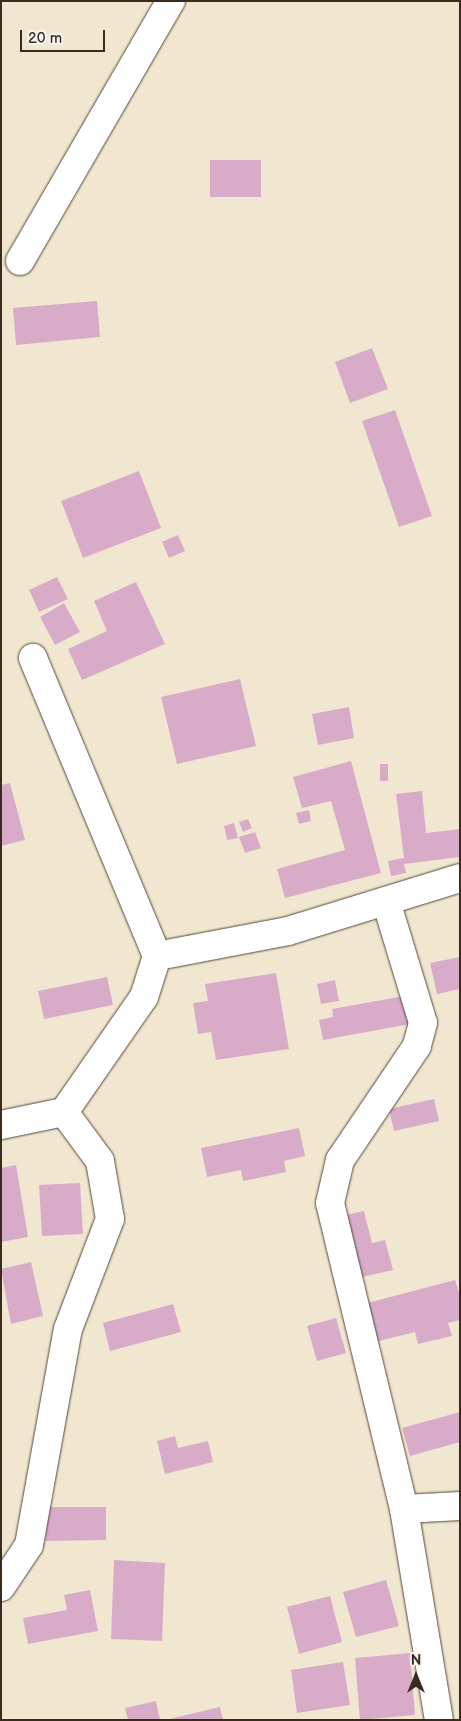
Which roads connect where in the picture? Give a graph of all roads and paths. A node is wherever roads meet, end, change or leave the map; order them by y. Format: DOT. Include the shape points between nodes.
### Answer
graph roads {
  1 [pos="171,1"];
  2 [pos="20,261"];
  3 [pos="33,658"];
  4 [pos="460,878"];
  5 [pos="386,901"];
  6 [pos="157,956"];
  7 [pos="64,1112"];
  8 [pos="1,1125"];
  9 [pos="460,1506"];
  10 [pos="404,1509"];
  11 [pos="1,1587"];
  12 [pos="439,1720"];
  1 -- 2 [label="street"];
  3 -- 6 [label="street"];
  4 -- 5 [label="street"];
  5 -- 6 [label="street" via="288,931"];
  5 -- 10 [label="street" via="423,1023 417,1046 340,1160 330,1203"];
  6 -- 7 [label="street" via="144,997"];
  7 -- 8 [label="street"];
  7 -- 11 [label="street" via="100,1161 110,1219 68,1329 29,1545"];
  9 -- 10 [label="street"];
  10 -- 12 [label="street"];
}
